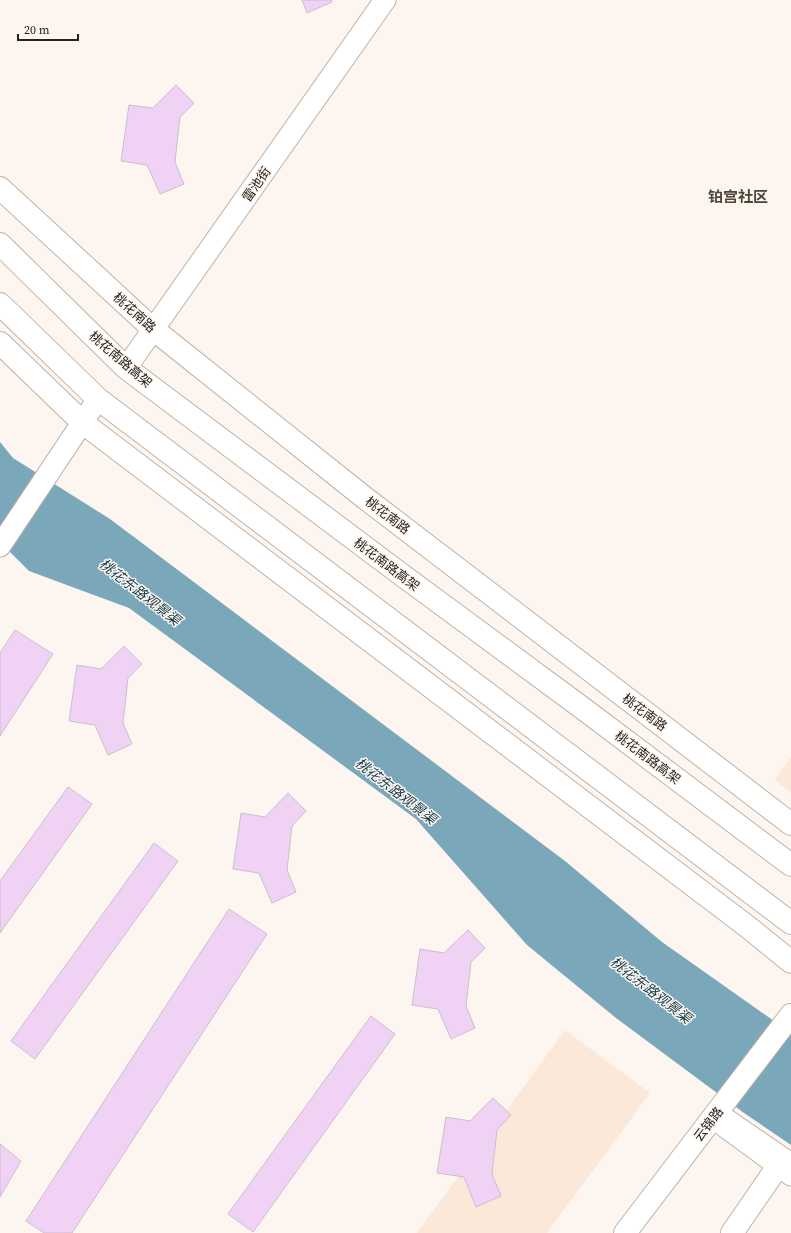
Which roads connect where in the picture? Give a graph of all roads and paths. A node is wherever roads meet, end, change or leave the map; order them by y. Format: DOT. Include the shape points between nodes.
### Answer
graph roads {
  1 [pos="385,0"];
  2 [pos="0,188"];
  3 [pos="0,244"];
  4 [pos="0,304"];
  5 [pos="153,329"];
  6 [pos="0,343"];
  7 [pos="126,368"];
  8 [pos="98,399"];
  9 [pos="83,423"];
  10 [pos="0,546"];
  11 [pos="791,824"];
  12 [pos="791,865"];
  13 [pos="791,923"];
  14 [pos="791,962"];
  15 [pos="791,1015"];
  16 [pos="716,1114"];
  17 [pos="787,1166"];
  18 [pos="625,1233"];
  19 [pos="732,1233"];
  1 -- 5 [label="street, 雷池街"];
  2 -- 5 [label="main road, 桃花南路"];
  3 -- 7 [label="main road, 桃花南路高架"];
  4 -- 8 [label="main road"];
  5 -- 7 [label="street, 雷池街"];
  5 -- 11 [label="main road, 桃花南路" via="364,498"];
  6 -- 9 [label="main road"];
  7 -- 12 [label="main road, 桃花南路高架"];
  8 -- 9 [label="street"];
  8 -- 13 [label="main road"];
  9 -- 10 [label="street"];
  9 -- 14 [label="main road"];
  15 -- 16 [label="main road, 云锦路"];
  16 -- 17 [label="street"];
  16 -- 18 [label="main road, 云锦路"];
  17 -- 19 [label="main road"];
}
